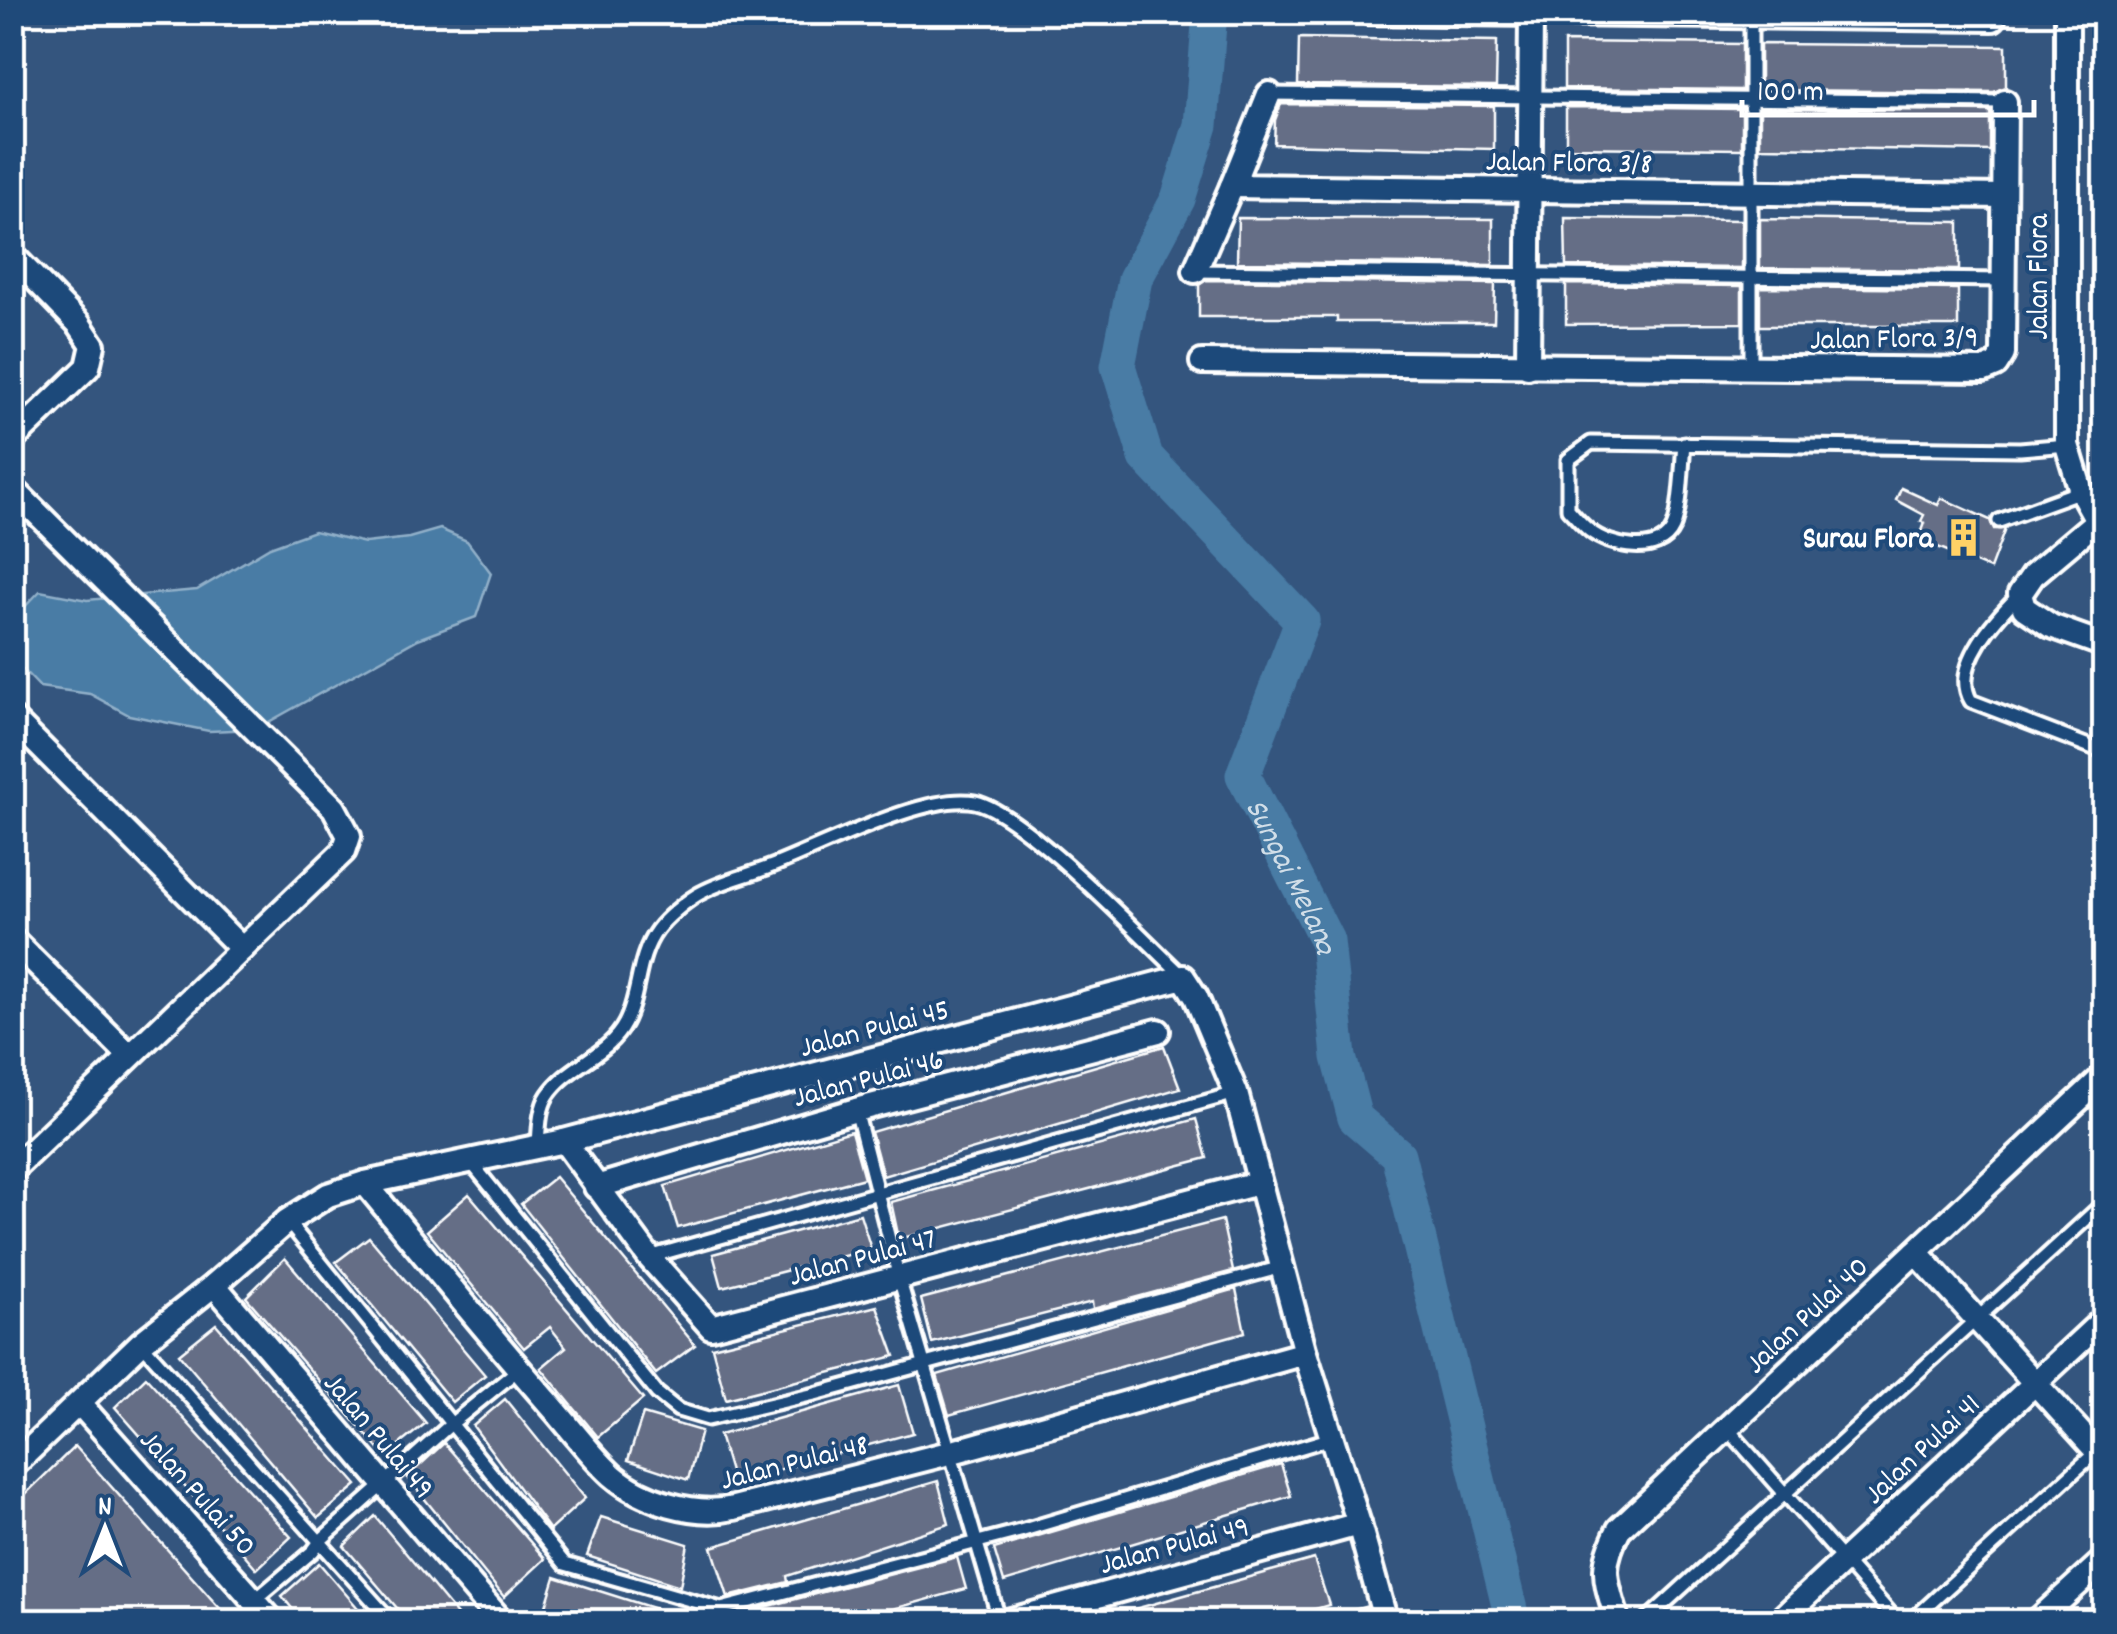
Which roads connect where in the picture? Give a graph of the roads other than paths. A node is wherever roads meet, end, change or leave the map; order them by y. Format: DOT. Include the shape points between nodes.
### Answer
graph roads {
  1 [pos="1368,12"];
  2 [pos="2067,12"];
  3 [pos="1750,14"];
  4 [pos="1531,15"];
  5 [pos="1993,19"];
  6 [pos="1269,94"];
  7 [pos="1530,99"];
  8 [pos="1752,102"];
  9 [pos="2005,102"];
  10 [pos="1232,186"];
  11 [pos="1530,190"];
  12 [pos="1753,193"];
  13 [pos="2004,196"];
  14 [pos="12,255"];
  15 [pos="1195,272"];
  16 [pos="1529,275"];
  17 [pos="1752,276"];
  18 [pos="2004,280"];
  19 [pos="1202,362"];
  20 [pos="1528,367"];
  21 [pos="1751,368"];
  22 [pos="12,440"];
  23 [pos="1684,443"];
  24 [pos="2066,445"];
  25 [pos="12,488"];
  26 [pos="2080,492"];
  27 [pos="1999,521"];
  28 [pos="2101,527"];
  29 [pos="2020,594"];
  30 [pos="2104,645"];
  31 [pos="12,718"];
  32 [pos="2104,752"];
  33 [pos="12,939"];
  34 [pos="242,949"];
  35 [pos="1183,977"];
  36 [pos="1158,1031"];
  37 [pos="130,1056"];
  38 [pos="2104,1076"];
  39 [pos="1236,1092"];
  40 [pos="856,1110"];
  41 [pos="564,1141"];
  42 [pos="538,1146"];
  43 [pos="470,1161"];
  44 [pos="12,1170"];
  45 [pos="364,1183"];
  46 [pos="1258,1183"];
  47 [pos="596,1187"];
  48 [pos="877,1192"];
  49 [pos="2104,1203"];
  50 [pos="286,1221"];
  51 [pos="1916,1252"];
  52 [pos="649,1257"];
  53 [pos="1284,1266"];
  54 [pos="900,1278"];
  55 [pos="214,1286"];
  56 [pos="2104,1318"];
  57 [pos="1977,1319"];
  58 [pos="141,1343"];
  59 [pos="1305,1353"];
  60 [pos="924,1363"];
  61 [pos="519,1370"];
  62 [pos="2035,1382"];
  63 [pos="80,1404"];
  64 [pos="450,1425"];
  65 [pos="1727,1428"];
  66 [pos="1332,1438"];
  67 [pos="2102,1451"];
  68 [pos="949,1452"];
  69 [pos="12,1467"];
  70 [pos="382,1485"];
  71 [pos="1785,1494"];
  72 [pos="1359,1524"];
  73 [pos="321,1540"];
  74 [pos="976,1541"];
  75 [pos="1846,1560"];
  76 [pos="2104,1560"];
  77 [pos="255,1600"];
  78 [pos="1384,1616"];
  79 [pos="273,1622"];
  80 [pos="392,1622"];
  81 [pos="502,1622"];
  82 [pos="1002,1622"];
  83 [pos="1342,1622"];
  84 [pos="1618,1622"];
  85 [pos="1644,1622"];
  86 [pos="1778,1622"];
  87 [pos="1898,1622"];
  88 [pos="1910,1622"];
  89 [pos="2036,1622"];
  1 -- 4 [label="street"];
  2 -- 24 [label="street, Jalan Flora"];
  3 -- 4 [label="street"];
  3 -- 5 [label="street"];
  3 -- 8 [label="lane"];
  4 -- 7 [label="street"];
  6 -- 7 [label="lane"];
  6 -- 10 [label="street"];
  7 -- 8 [label="lane"];
  7 -- 11 [label="street"];
  8 -- 9 [label="lane"];
  8 -- 12 [label="lane"];
  9 -- 13 [label="street, Jalan Flora 3/9"];
  10 -- 11 [label="street, Jalan Flora 3/8"];
  10 -- 15 [label="street"];
  11 -- 12 [label="street, Jalan Flora 3/8"];
  11 -- 16 [label="street"];
  12 -- 13 [label="street, Jalan Flora 3/8"];
  12 -- 17 [label="lane"];
  13 -- 18 [label="street, Jalan Flora 3/9"];
  14 -- 22 [label="street" via="93,346 88,367"];
  15 -- 16 [label="lane"];
  16 -- 17 [label="lane"];
  16 -- 20 [label="street"];
  17 -- 18 [label="lane"];
  17 -- 21 [label="lane"];
  18 -- 21 [label="street, Jalan Flora 3/9" via="2003,354 1984,370"];
  19 -- 20 [label="street, Jalan Flora 3/9"];
  20 -- 21 [label="street, Jalan Flora 3/9"];
  23 -- 23 [label="lane" via="1591,442 1568,460 1568,509 1591,532 1620,545 1663,540 1674,527"];
  23 -- 24 [label="lane" via="2020,450"];
  24 -- 26 [label="street, Jalan Flora"];
  25 -- 34 [label="street" via="345,822 344,851"];
  26 -- 27 [label="lane"];
  26 -- 28 [label="street, Jalan Flora"];
  28 -- 29 [label="street" via="2033,575"];
  29 -- 30 [label="street" via="2024,608 2051,626"];
  29 -- 32 [label="lane" via="1982,635 1966,693 1971,701"];
  31 -- 34 [label="street"];
  33 -- 37 [label="street"];
  34 -- 37 [label="street"];
  35 -- 39 [label="street"];
  35 -- 41 [label="street, Jalan Pulai 45"];
  35 -- 42 [label="lane" via="1020,824 977,802 924,808 692,897 656,930 625,1023 598,1056 547,1095"];
  36 -- 40 [label="street, Jalan Pulai 46"];
  37 -- 44 [label="street"];
  38 -- 51 [label="street, Jalan Pulai 40"];
  39 -- 46 [label="street"];
  39 -- 48 [label="lane"];
  40 -- 47 [label="street, Jalan Pulai 46"];
  40 -- 48 [label="lane"];
  41 -- 42 [label="street, Jalan Pulai 45"];
  41 -- 47 [label="street, Jalan Pulai 47"];
  42 -- 43 [label="street, Jalan Pulai 45"];
  43 -- 45 [label="street, Jalan Pulai 45"];
  43 -- 60 [label="lane" via="656,1393 678,1410 708,1418"];
  45 -- 50 [label="street, Jalan Pulai 45"];
  45 -- 61 [label="street, Jalan Pulai 48"];
  46 -- 53 [label="street"];
  46 -- 54 [label="street, Jalan Pulai 47"];
  47 -- 52 [label="street, Jalan Pulai 47"];
  48 -- 52 [label="lane"];
  48 -- 54 [label="lane"];
  49 -- 57 [label="lane"];
  50 -- 55 [label="street, Jalan Pulai 45"];
  50 -- 64 [label="lane"];
  51 -- 57 [label="street"];
  51 -- 65 [label="street, Jalan Pulai 40"];
  52 -- 54 [label="street, Jalan Pulai 47" via="710,1327"];
  53 -- 59 [label="street"];
  53 -- 60 [label="lane"];
  54 -- 60 [label="lane"];
  55 -- 58 [label="street, Jalan Pulai 45"];
  55 -- 70 [label="street, Jalan Pulai 49"];
  56 -- 62 [label="street, Jalan Pulai 41"];
  57 -- 62 [label="street"];
  57 -- 71 [label="lane"];
  58 -- 63 [label="street, Jalan Pulai 45"];
  58 -- 73 [label="lane"];
  59 -- 66 [label="street"];
  59 -- 68 [label="street, Jalan Pulai 48"];
  60 -- 68 [label="lane"];
  61 -- 64 [label="lane"];
  61 -- 68 [label="street, Jalan Pulai 48" via="613,1476 684,1508 716,1512"];
  62 -- 67 [label="street"];
  62 -- 75 [label="street, Jalan Pulai 41"];
  63 -- 69 [label="street, Jalan Pulai 45"];
  63 -- 77 [label="street, Jalan Pulai 50"];
  64 -- 70 [label="lane"];
  64 -- 74 [label="lane" via="564,1564 720,1608"];
  65 -- 71 [label="lane"];
  65 -- 84 [label="street, Jalan Pulai 40" via="1619,1529 1604,1570"];
  66 -- 72 [label="street"];
  66 -- 74 [label="lane"];
  67 -- 88 [label="lane"];
  68 -- 74 [label="lane"];
  70 -- 73 [label="lane"];
  70 -- 81 [label="street, Jalan Pulai 49"];
  71 -- 75 [label="lane"];
  71 -- 85 [label="lane"];
  72 -- 78 [label="street"];
  72 -- 82 [label="street, Jalan Pulai 49"];
  73 -- 77 [label="lane"];
  73 -- 80 [label="lane"];
  74 -- 82 [label="lane"];
  75 -- 86 [label="street, Jalan Pulai 41"];
  75 -- 87 [label="lane"];
  76 -- 89 [label="street"];
  77 -- 79 [label="street, Jalan Pulai 50"];
  78 -- 83 [label="lane"];
}
